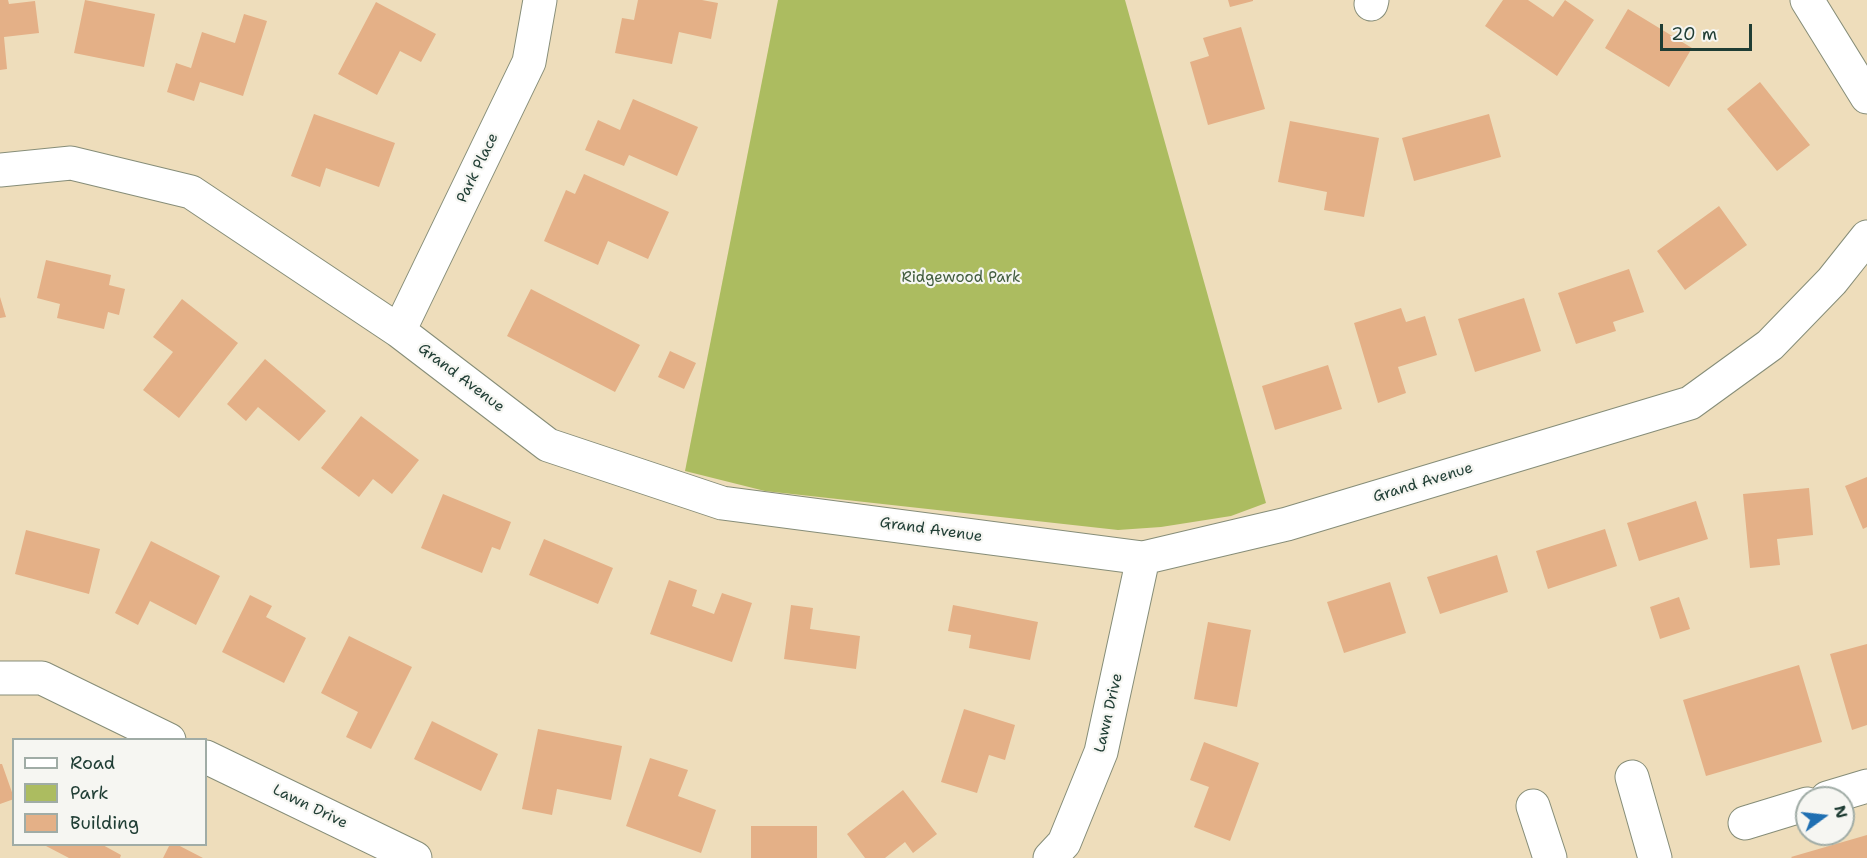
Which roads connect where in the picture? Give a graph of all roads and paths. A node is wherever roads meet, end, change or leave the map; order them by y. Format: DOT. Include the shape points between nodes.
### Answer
graph roads {
  1 [pos="540,0"];
  2 [pos="1807,0"];
  3 [pos="1867,97"];
  4 [pos="0,170"];
  5 [pos="1867,237"];
  6 [pos="399,331"];
  7 [pos="1143,558"];
  8 [pos="0,678"];
  9 [pos="166,738"];
  10 [pos="207,757"];
  11 [pos="1632,777"];
  12 [pos="1533,806"];
  13 [pos="1795,808"];
  14 [pos="1744,823"];
  15 [pos="415,858"];
  16 [pos="1050,858"];
  17 [pos="1550,858"];
  18 [pos="1654,858"];
  1 -- 6 [label="street, Park Place" via="530,62"];
  2 -- 3 [label="street"];
  4 -- 6 [label="street, Grand Avenue" via="70,164 191,192"];
  5 -- 7 [label="street, Grand Avenue" via="1832,281 1770,345 1690,403 1287,524"];
  6 -- 7 [label="street, Grand Avenue" via="548,444 722,503"];
  7 -- 16 [label="street, Lawn Drive" via="1101,752 1064,843"];
  8 -- 9 [label="street" via="42,678"];
  10 -- 15 [label="street, Lawn Drive"];
  11 -- 18 [label="street"];
  12 -- 17 [label="street"];
  13 -- 14 [label="street"];
}
